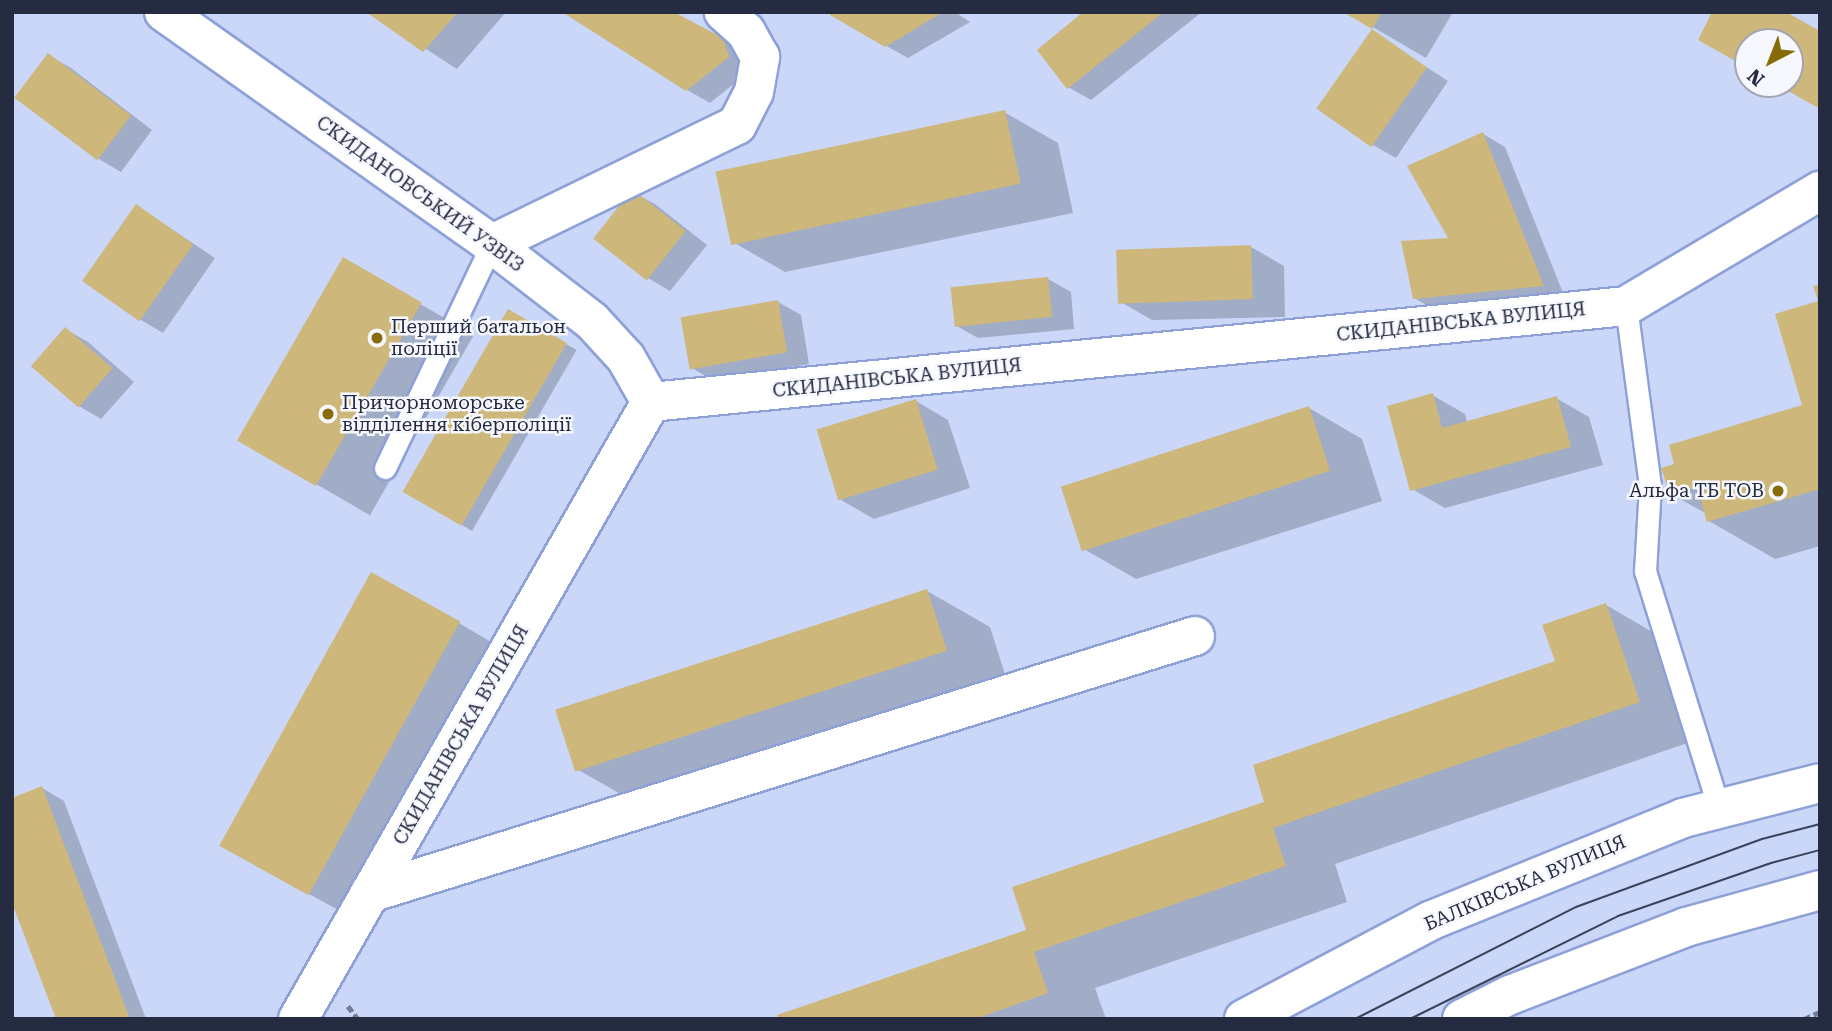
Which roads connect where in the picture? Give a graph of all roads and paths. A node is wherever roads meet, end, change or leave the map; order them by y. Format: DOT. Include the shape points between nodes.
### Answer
graph roads {
  1 [pos="164,12"];
  2 [pos="724,12"];
  3 [pos="1820,191"];
  4 [pos="492,244"];
  5 [pos="1626,306"];
  6 [pos="651,402"];
  7 [pos="385,468"];
  8 [pos="1195,636"];
  9 [pos="1820,783"];
  10 [pos="1719,808"];
  11 [pos="1820,890"];
  12 [pos="370,893"];
  13 [pos="1820,1012"];
  14 [pos="1814,1017"];
  15 [pos="298,1019"];
  16 [pos="1244,1019"];
  17 [pos="1462,1019"];
  18 [pos="1804,1019"];
  1 -- 4 [label="street, СКИДАНОВСЬКИЙ УЗВІЗ"];
  2 -- 4 [label="street" via="746,32 760,57 754,92 737,125"];
  3 -- 5 [label="street, СКИДАНІВСЬКА ВУЛИЦЯ"];
  4 -- 6 [label="street, СКИДАНОВСЬКИЙ УЗВІЗ" via="592,321 626,358"];
  4 -- 7 [label="lane"];
  5 -- 6 [label="street, СКИДАНІВСЬКА ВУЛИЦЯ"];
  5 -- 10 [label="lane" via="1650,485 1645,571"];
  6 -- 12 [label="street, СКИДАНІВСЬКА ВУЛИЦЯ"];
  8 -- 12 [label="street"];
  9 -- 10 [label="street, БАЛКІВСЬКА ВУЛИЦЯ"];
  10 -- 16 [label="street, БАЛКІВСЬКА ВУЛИЦЯ" via="1683,818 1433,920"];
  11 -- 17 [label="street" via="1686,927 1510,995"];
  12 -- 15 [label="street, СКИДАНІВСЬКА ВУЛИЦЯ"];
  13 -- 14 [label="path"];
  14 -- 18 [label="path"];
}
